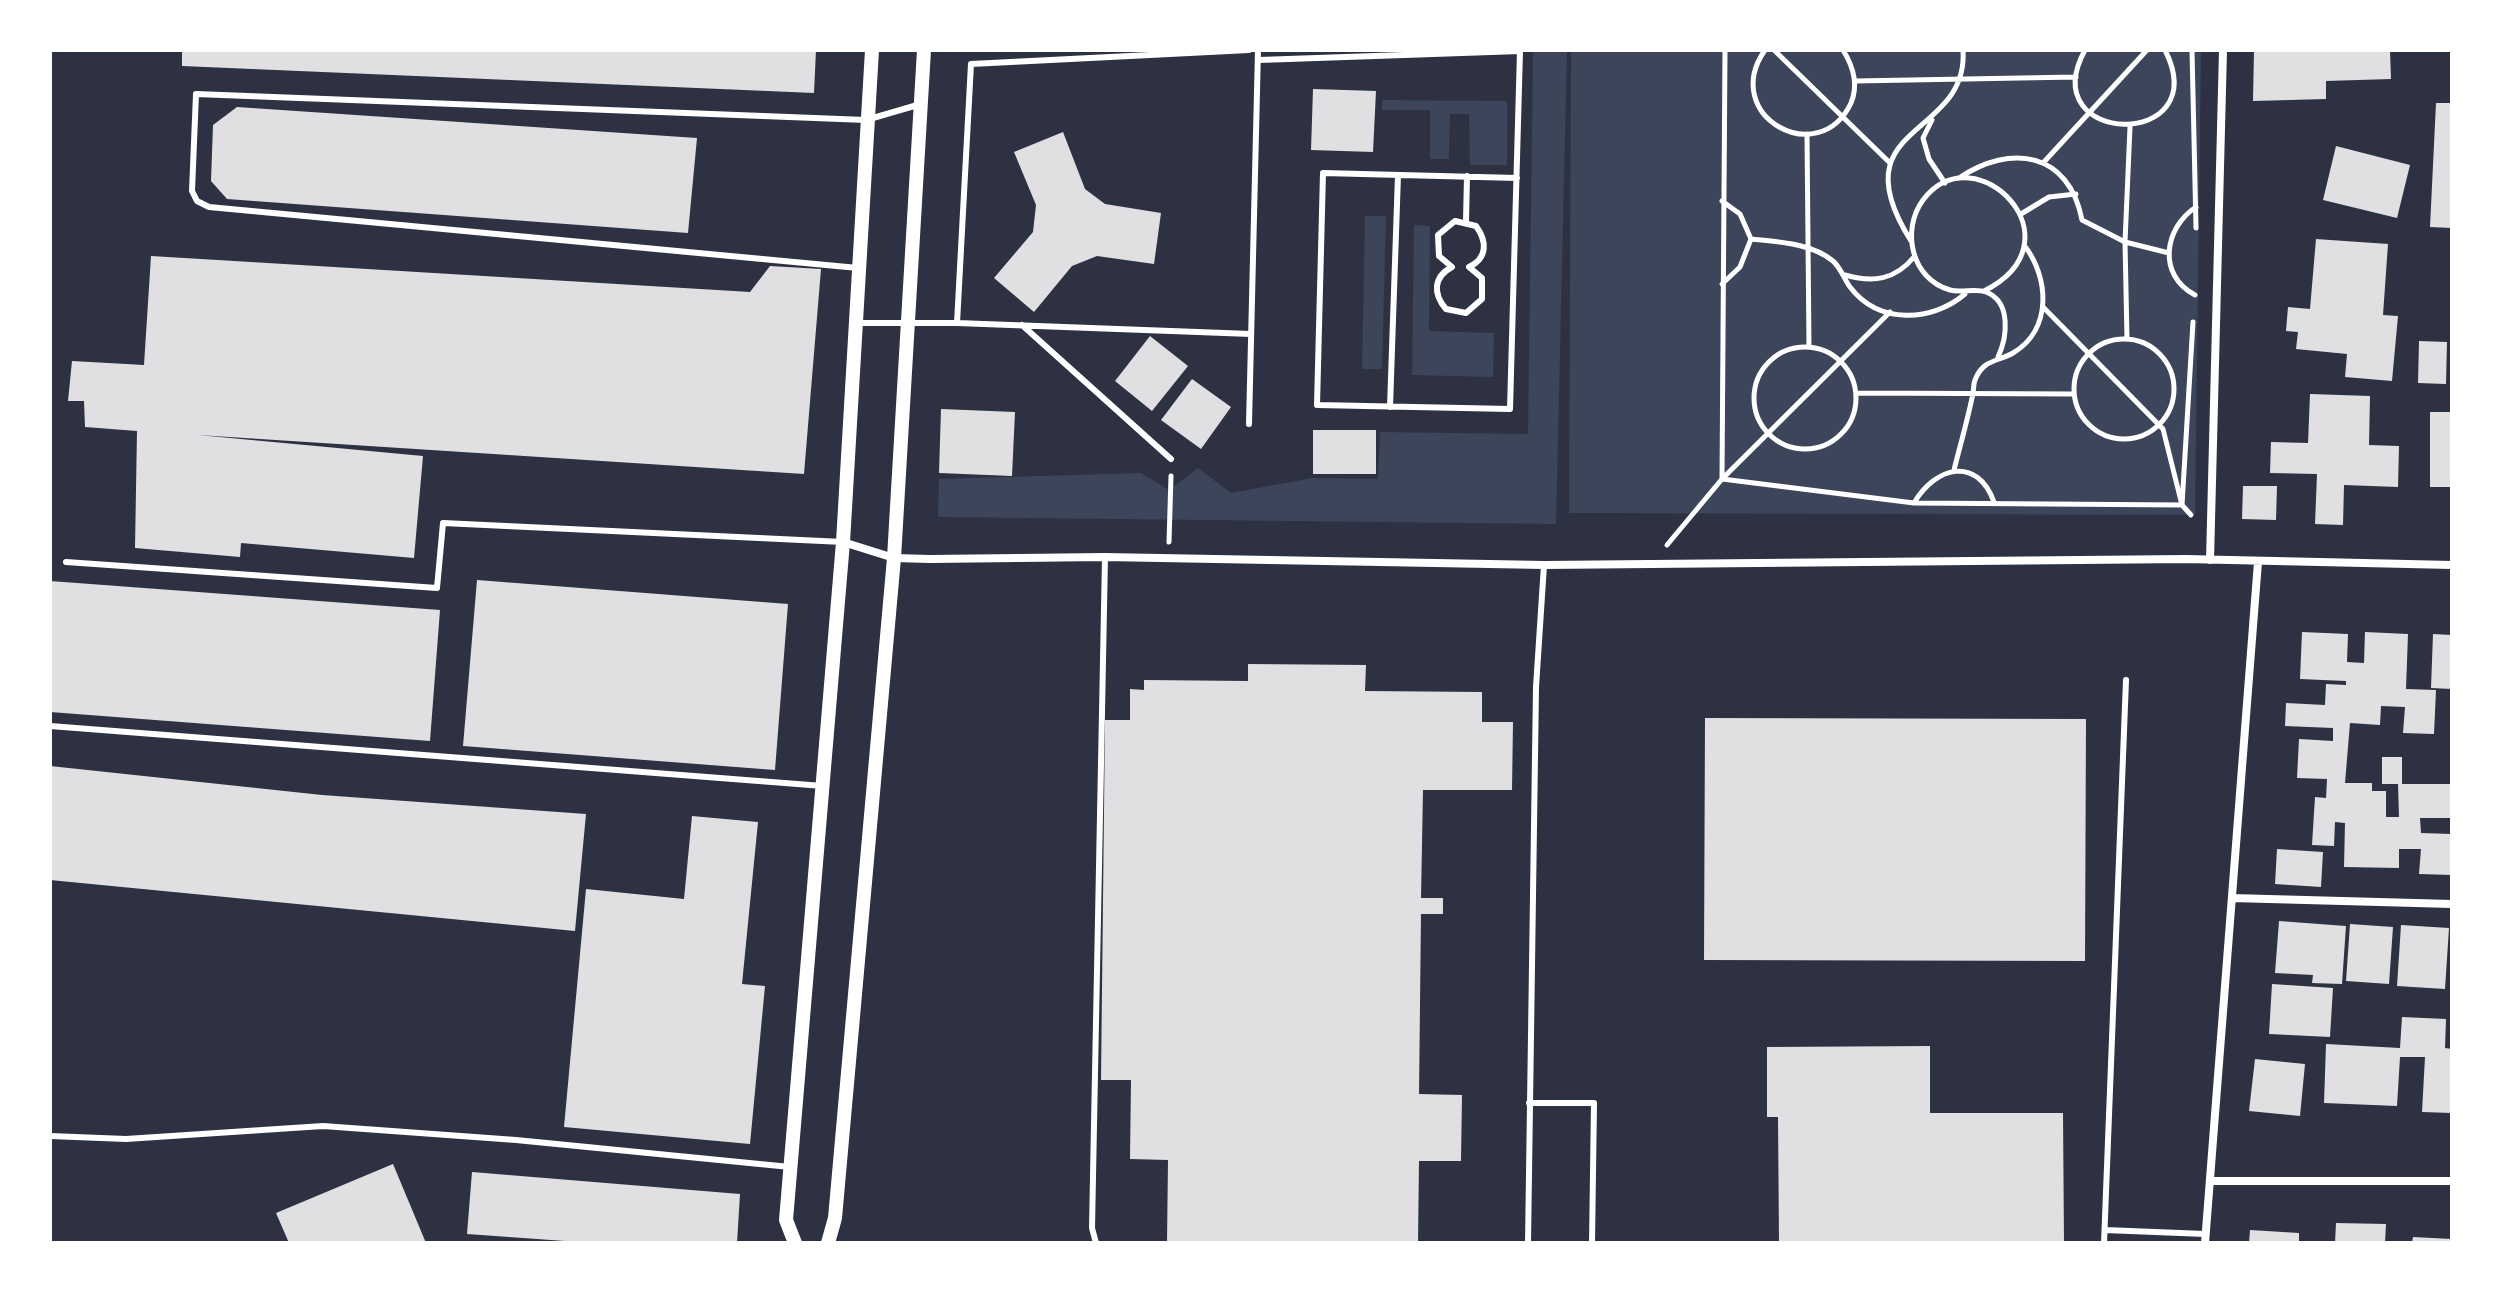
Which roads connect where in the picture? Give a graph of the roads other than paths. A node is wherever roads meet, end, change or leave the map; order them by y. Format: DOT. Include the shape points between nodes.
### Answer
graph roads {
  1 [pos="872,50"];
  2 [pos="924,50"];
  3 [pos="1249,50"];
  4 [pos="1258,50"];
  5 [pos="2223,50"];
  6 [pos="1259,60"];
  7 [pos="921,104"];
  8 [pos="866,120"];
  9 [pos="1398,175"];
  10 [pos="1467,176"];
  11 [pos="1517,178"];
  12 [pos="1466,221"];
  13 [pos="1452,267"];
  14 [pos="1469,267"];
  15 [pos="861,268"];
  16 [pos="857,323"];
  17 [pos="906,323"];
  18 [pos="957,323"];
  19 [pos="1022,325"];
  20 [pos="1251,334"];
  21 [pos="1390,407"];
  22 [pos="1249,424"];
  23 [pos="1171,459"];
  24 [pos="843,542"];
  25 [pos="1105,557"];
  26 [pos="894,558"];
  27 [pos="2210,560"];
  28 [pos="66,562"];
  29 [pos="2258,562"];
  30 [pos="1544,565"];
  31 [pos="2452,565"];
  32 [pos="2126,680"];
  33 [pos="50,726"];
  34 [pos="823,786"];
  35 [pos="2232,898"];
  36 [pos="2452,904"];
  37 [pos="1529,1103"];
  38 [pos="50,1136"];
  39 [pos="790,1167"];
  40 [pos="2211,1181"];
  41 [pos="2452,1181"];
  42 [pos="2105,1230"];
  43 [pos="2205,1238"];
  44 [pos="795,1243"];
  45 [pos="828,1243"];
  46 [pos="1096,1243"];
  47 [pos="1528,1243"];
  48 [pos="1592,1243"];
  49 [pos="2104,1243"];
  1 -- 8 [label="street"];
  2 -- 7 [label="street"];
  3 -- 18 [label="lane" via="971,64"];
  4 -- 6 [label="lane"];
  5 -- 27 [label="street"];
  6 -- 11 [label="lane" via="1520,51"];
  6 -- 20 [label="lane"];
  7 -- 8 [label="lane"];
  7 -- 17 [label="street"];
  8 -- 15 [label="street"];
  8 -- 15 [label="lane" via="196,94 192,191 209,207"];
  9 -- 10 [label="lane"];
  9 -- 21 [label="lane"];
  9 -- 21 [label="lane" via="1323,173 1317,405"];
  10 -- 11 [label="lane"];
  10 -- 12 [label="lane"];
  11 -- 21 [label="lane" via="1510,409"];
  12 -- 13 [label="lane" via="1455,221 1438,235 1439,256"];
  12 -- 14 [label="lane" via="1476,226 1485,244 1483,255"];
  13 -- 14 [label="lane"];
  13 -- 14 [label="lane" via="1438,279 1436,290 1439,300 1455,313 1466,313 1482,299 1482,278"];
  15 -- 16 [label="street"];
  16 -- 17 [label="lane"];
  16 -- 24 [label="street"];
  17 -- 18 [label="lane"];
  17 -- 26 [label="street"];
  18 -- 19 [label="lane"];
  19 -- 20 [label="lane"];
  19 -- 23 [label="lane"];
  20 -- 22 [label="lane"];
  24 -- 26 [label="street"];
  24 -- 28 [label="lane" via="443,523 437,588"];
  24 -- 34 [label="street"];
  25 -- 26 [label="street"];
  25 -- 30 [label="street"];
  25 -- 46 [label="lane" via="1092,1228"];
  26 -- 45 [label="street" via="835,1218"];
  27 -- 29 [label="street"];
  27 -- 30 [label="street"];
  29 -- 31 [label="street"];
  29 -- 35 [label="street"];
  30 -- 37 [label="lane" via="1536,687"];
  32 -- 42 [label="lane"];
  33 -- 34 [label="lane"];
  34 -- 39 [label="street"];
  35 -- 36 [label="street"];
  35 -- 40 [label="street"];
  37 -- 47 [label="lane"];
  37 -- 48 [label="lane" via="1594,1103"];
  38 -- 39 [label="lane" via="126,1139 323,1126"];
  39 -- 44 [label="street" via="786,1220"];
  40 -- 41 [label="street"];
  40 -- 43 [label="street"];
  42 -- 43 [label="lane"];
  42 -- 49 [label="lane"];
}
